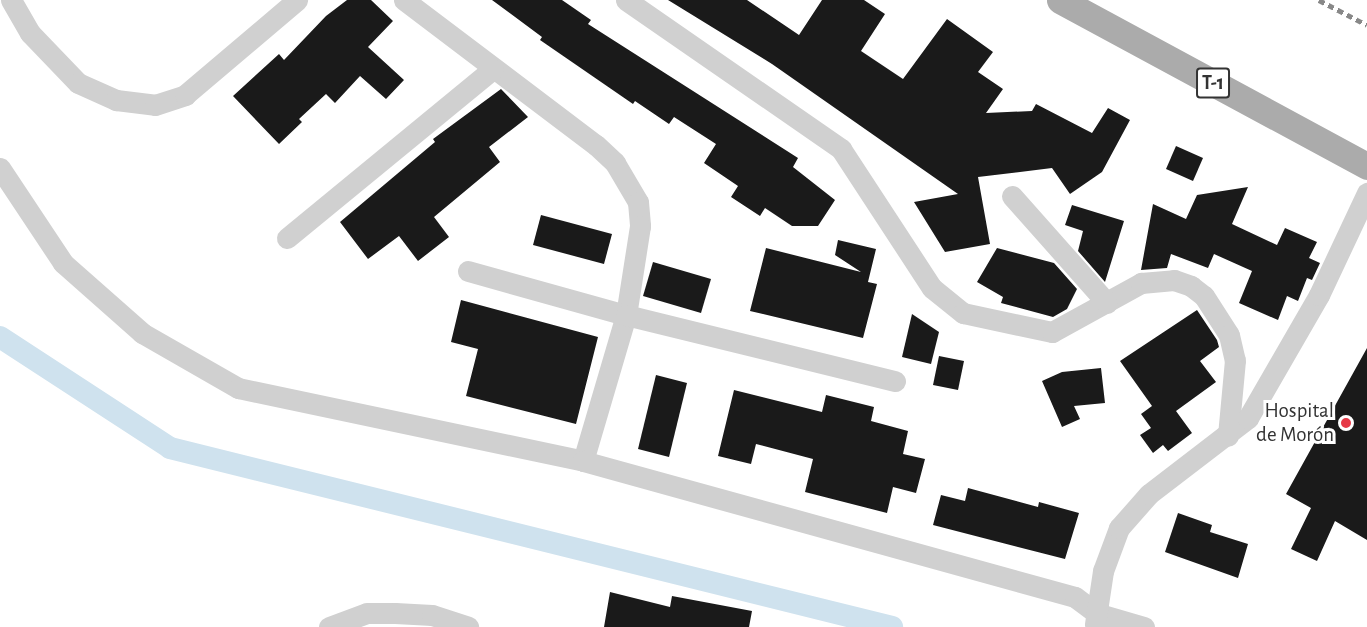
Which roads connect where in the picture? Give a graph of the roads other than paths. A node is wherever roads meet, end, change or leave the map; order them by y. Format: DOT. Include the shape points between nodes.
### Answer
graph roads {
  1 [pos="11,0"];
  2 [pos="297,0"];
  3 [pos="404,0"];
  4 [pos="626,0"];
  5 [pos="1060,0"];
  6 [pos="493,69"];
  7 [pos="1367,166"];
  8 [pos="0,168"];
  9 [pos="1367,193"];
  10 [pos="1012,196"];
  11 [pos="287,238"];
  12 [pos="468,271"];
  13 [pos="1107,303"];
  14 [pos="626,315"];
  15 [pos="895,381"];
  16 [pos="1228,436"];
  17 [pos="584,461"];
  18 [pos="1095,620"];
  19 [pos="328,627"];
  20 [pos="468,627"];
  21 [pos="1144,627"];
  1 -- 2 [label="street" via="30,33 78,83 116,100 155,105 185,95"];
  3 -- 6 [label="street"];
  4 -- 13 [label="street" via="841,149 932,288 963,313 1052,332"];
  5 -- 7 [label="main road, T-1"];
  6 -- 11 [label="street"];
  6 -- 14 [label="street" via="596,145 629,183 638,202 640,226"];
  8 -- 17 [label="street" via="63,263 142,333 238,388"];
  9 -- 16 [label="street" via="1319,295 1260,402"];
  10 -- 13 [label="street"];
  12 -- 14 [label="street"];
  13 -- 16 [label="street" via="1141,283 1157,281 1174,280 1204,296 1229,334 1235,360"];
  14 -- 15 [label="street"];
  14 -- 17 [label="street"];
  16 -- 18 [label="street" via="1149,494 1119,528 1103,571"];
  17 -- 18 [label="street" via="1075,597"];
  18 -- 21 [label="street"];
  19 -- 20 [label="street" via="367,613 432,615"];
}
